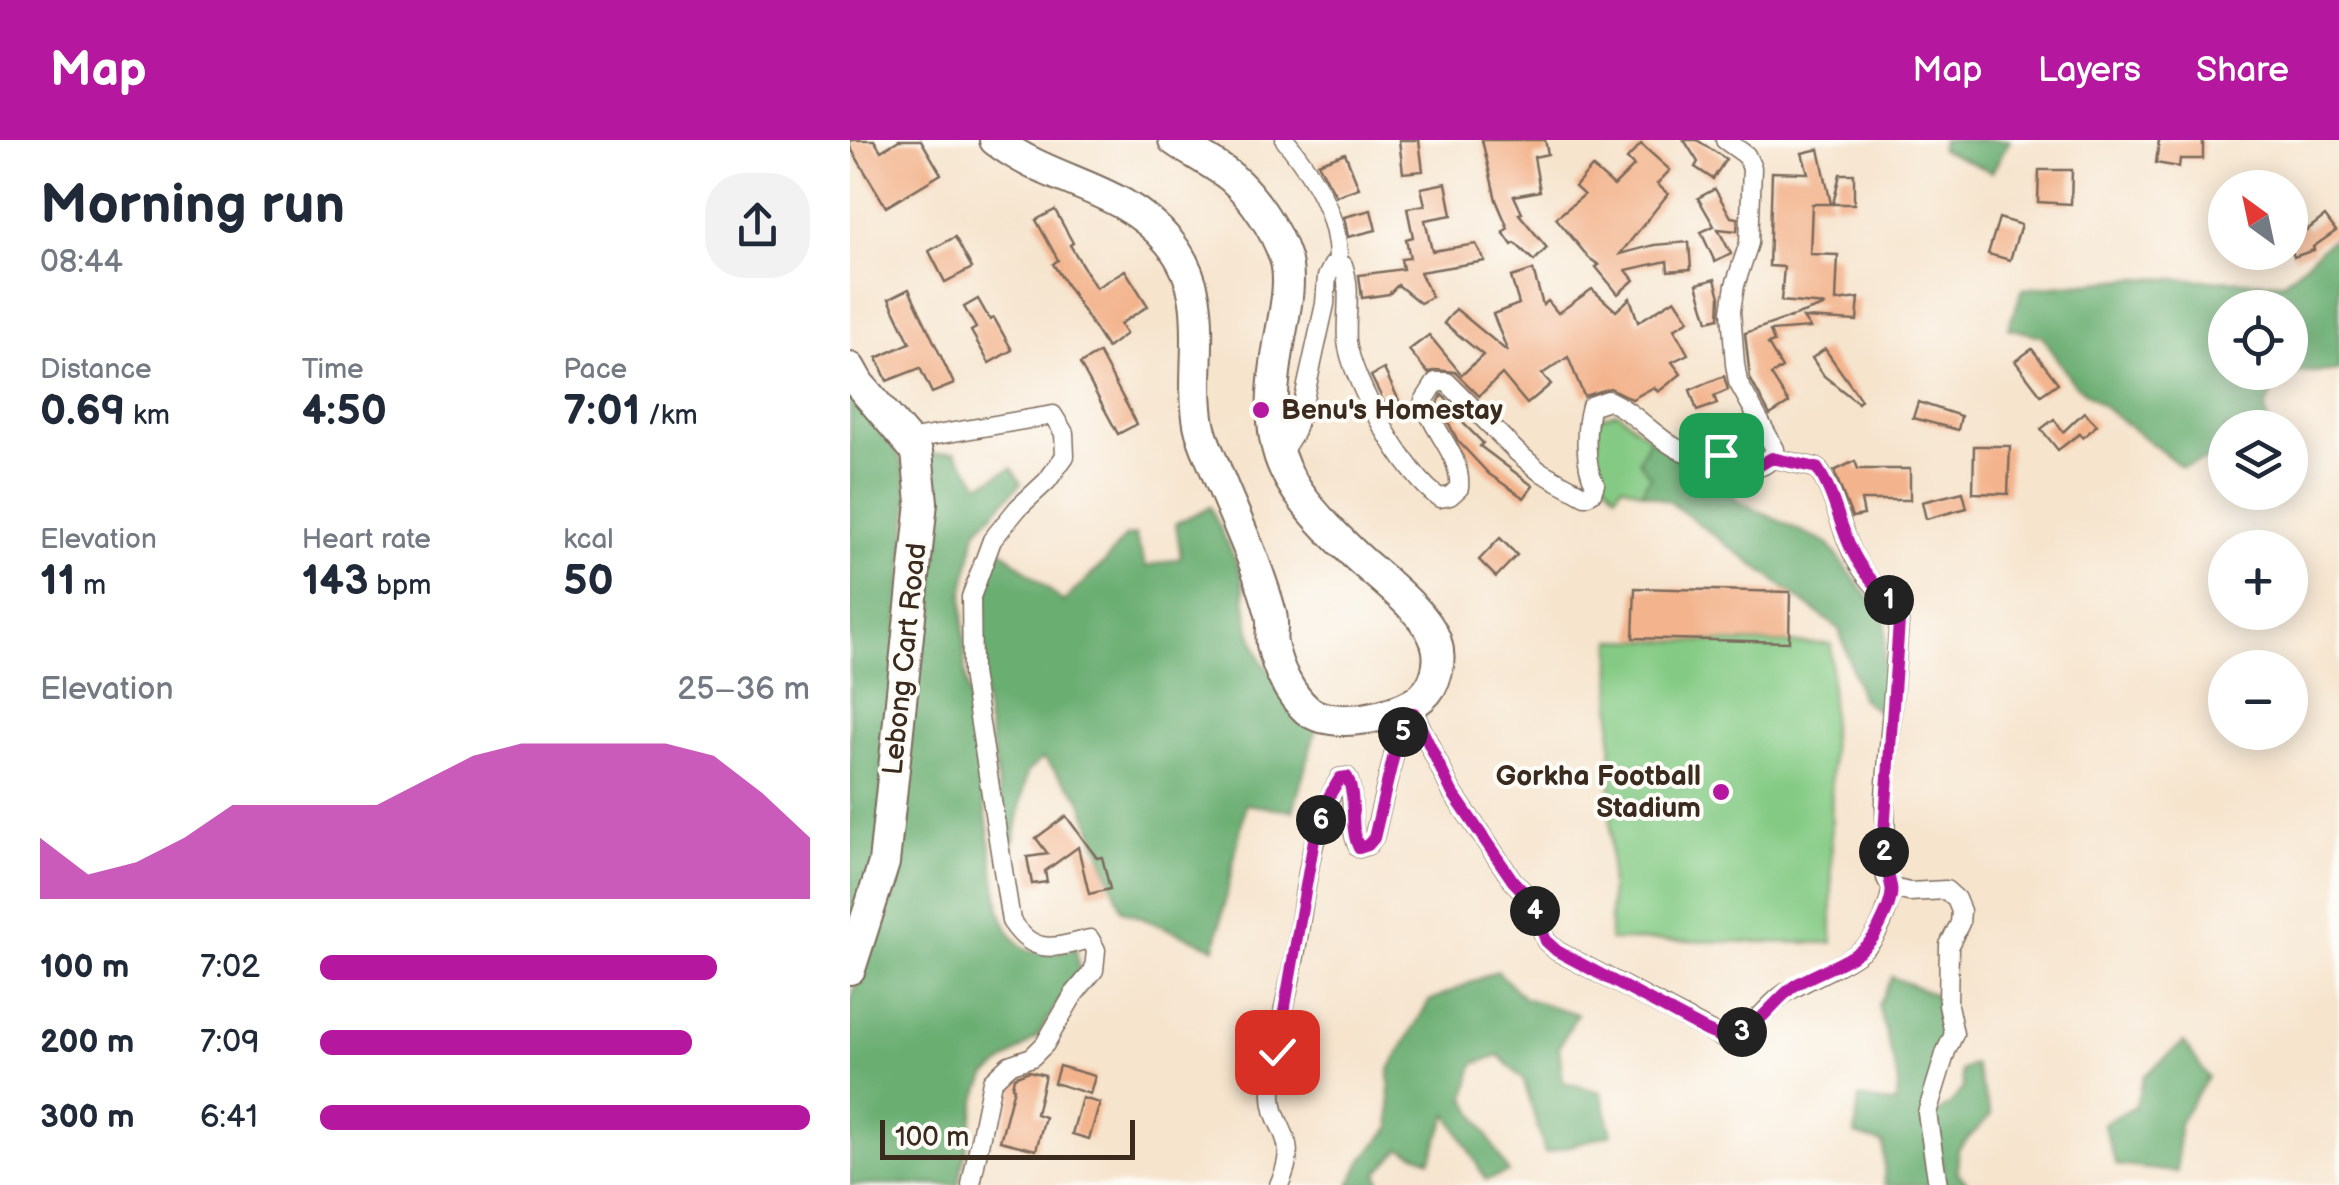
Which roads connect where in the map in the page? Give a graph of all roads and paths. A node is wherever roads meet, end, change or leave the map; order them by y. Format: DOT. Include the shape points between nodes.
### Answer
graph roads {
  1 [pos="996,140"];
  2 [pos="1174,140"];
  3 [pos="1284,140"];
  4 [pos="1726,140"];
  5 [pos="1338,263"];
  6 [pos="850,368"];
  7 [pos="907,440"];
  8 [pos="1279,456"];
  9 [pos="1772,458"];
  10 [pos="1417,706"];
  11 [pos="1892,888"];
  12 [pos="850,969"];
  13 [pos="971,1185"];
  14 [pos="1279,1185"];
  15 [pos="1938,1185"];
  1 -- 10 [label="highway" via="1022,161 1141,214 1171,244 1192,282 1200,324 1194,388 1200,429 1260,574 1272,642 1296,698 1311,714 1336,720"];
  2 -- 8 [label="highway" via="1230,177 1287,261 1272,382"];
  3 -- 5 [label="street" via="1328,205"];
  4 -- 9 [label="street" via="1752,168 1749,243 1731,311 1733,354 1738,382 1774,449"];
  5 -- 8 [label="street" via="1326,278 1298,420"];
  5 -- 9 [label="street" via="1348,277 1347,344 1354,366 1403,458 1440,498 1459,488 1460,476 1426,410 1436,382 1447,382 1539,470 1585,496 1595,484 1588,417 1598,402 1621,406 1694,456 1721,455 1755,468"];
  6 -- 7 [label="highway, Lebong Cart Road"];
  7 -- 12 [label="highway, Lebong Cart Road" via="916,452 922,502 884,863"];
  7 -- 13 [label="street" via="1053,416 1064,434 1064,456 992,540 971,597 972,673 1011,921 1024,940 1043,946 1090,939 1094,970 1045,1044 992,1081"];
  8 -- 10 [label="highway" via="1294,490 1327,528 1426,622 1439,668"];
  9 -- 11 [label="street" via="1817,468 1858,562 1899,622 1884,833"];
  10 -- 11 [label="street" via="1452,792 1531,900 1546,941 1721,1037 1736,1036 1776,999 1871,942"];
  10 -- 14 [label="street" via="1396,746 1374,838 1359,848 1355,840 1347,777 1328,798 1314,840 1272,1096 1288,1142 1289,1164"];
  11 -- 15 [label="street" via="1946,890 1961,911 1948,945 1954,1034 1928,1113"];
}
